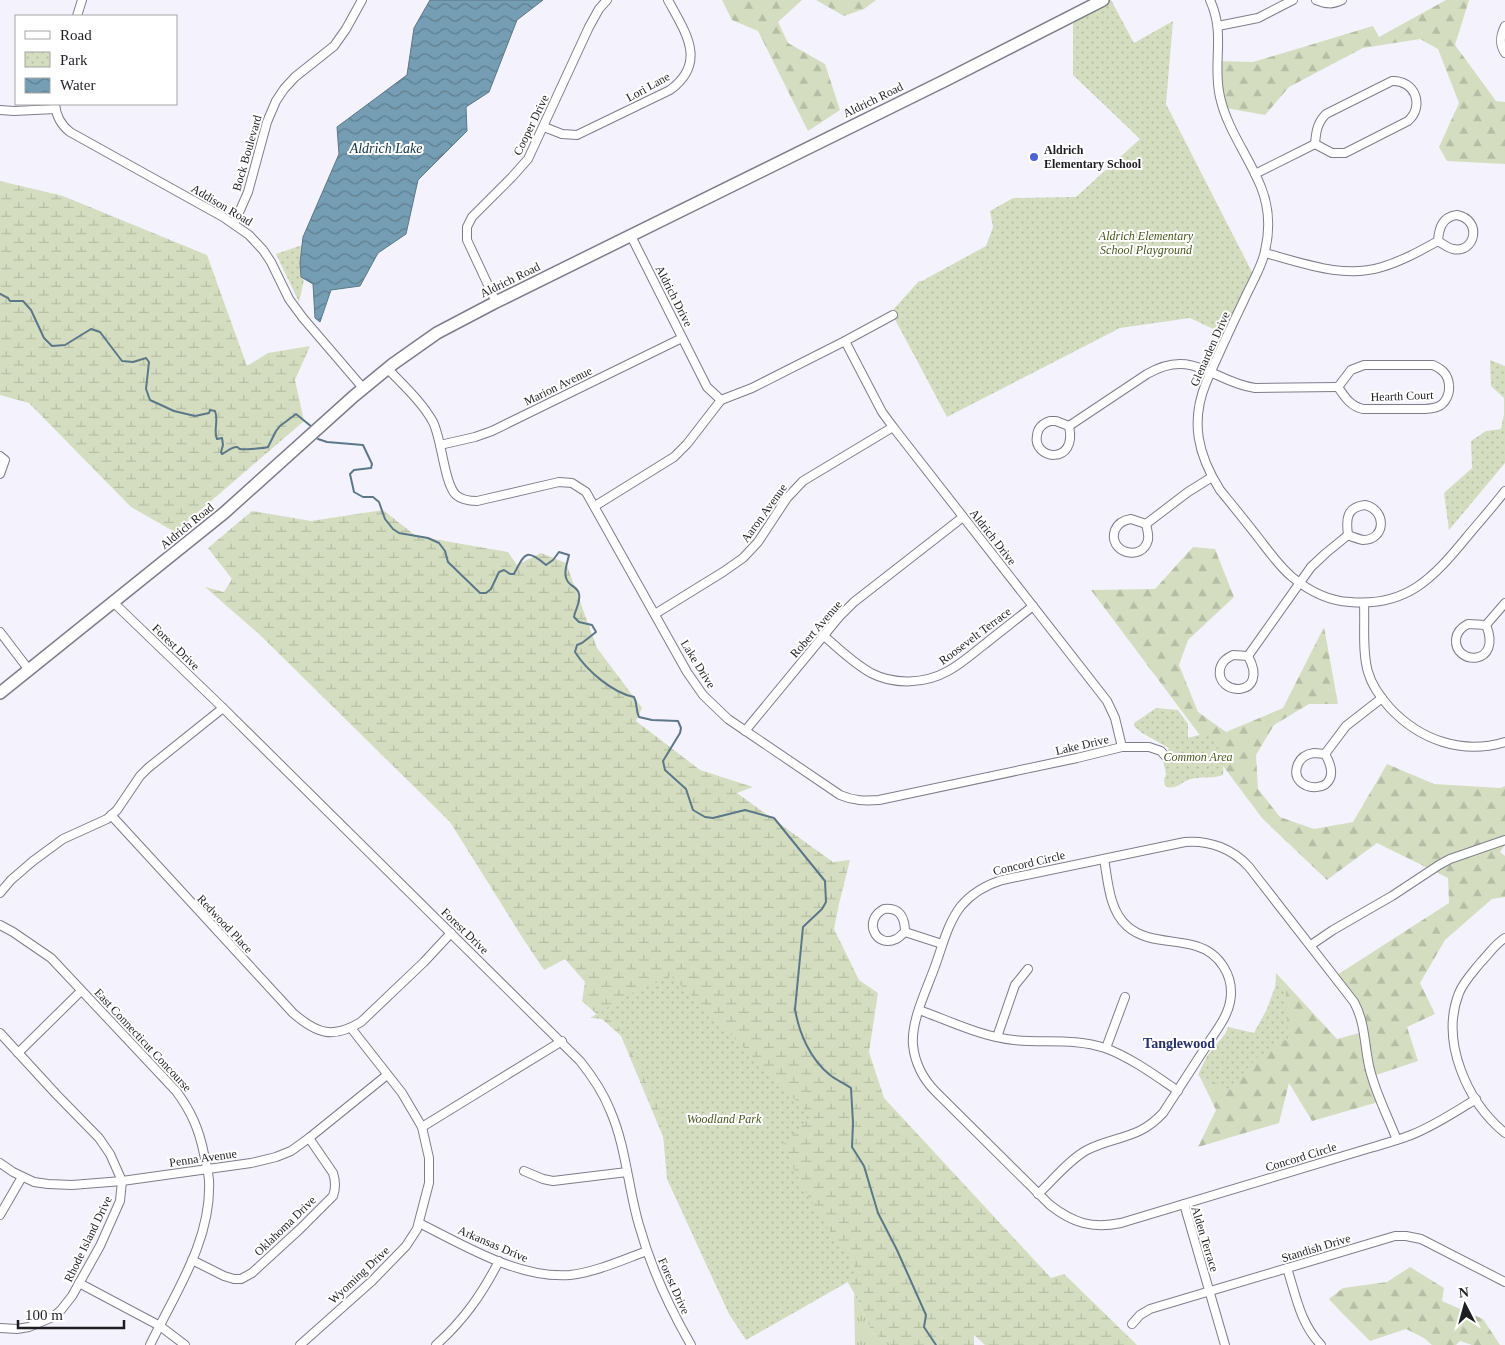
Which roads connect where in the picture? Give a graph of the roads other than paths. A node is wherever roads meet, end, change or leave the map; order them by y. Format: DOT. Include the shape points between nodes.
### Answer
graph roads {
  1 [pos="82,0"];
  2 [pos="362,0"];
  3 [pos="607,0"];
  4 [pos="668,0"];
  5 [pos="1103,0"];
  6 [pos="1210,0"];
  7 [pos="1294,0"];
  8 [pos="1316,0"];
  9 [pos="1342,0"];
  10 [pos="77,15"];
  11 [pos="1218,26"];
  12 [pos="1505,26"];
  13 [pos="1505,53"];
  14 [pos="55,107"];
  15 [pos="0,110"];
  16 [pos="544,126"];
  17 [pos="1315,144"];
  18 [pos="1255,174"];
  19 [pos="234,224"];
  20 [pos="631,236"];
  21 [pos="1438,242"];
  22 [pos="1265,252"];
  23 [pos="496,302"];
  24 [pos="893,315"];
  25 [pos="682,338"];
  26 [pos="845,341"];
  27 [pos="388,369"];
  28 [pos="1211,371"];
  29 [pos="1338,387"];
  30 [pos="363,388"];
  31 [pos="721,400"];
  32 [pos="1069,426"];
  33 [pos="893,427"];
  34 [pos="440,445"];
  35 [pos="0,456"];
  36 [pos="0,474"];
  37 [pos="1212,476"];
  38 [pos="1505,491"];
  39 [pos="595,506"];
  40 [pos="963,517"];
  41 [pos="1146,524"];
  42 [pos="1348,535"];
  43 [pos="1300,583"];
  44 [pos="114,602"];
  45 [pos="1505,603"];
  46 [pos="1364,604"];
  47 [pos="1033,606"];
  48 [pos="655,614"];
  49 [pos="1486,625"];
  50 [pos="0,632"];
  51 [pos="823,635"];
  52 [pos="1248,656"];
  53 [pos="30,670"];
  54 [pos="0,693"];
  55 [pos="1382,698"];
  56 [pos="223,708"];
  57 [pos="745,731"];
  58 [pos="1505,742"];
  59 [pos="1122,747"];
  60 [pos="1325,754"];
  61 [pos="1165,756"];
  62 [pos="111,815"];
  63 [pos="1505,840"];
  64 [pos="1104,859"];
  65 [pos="0,893"];
  66 [pos="0,925"];
  67 [pos="905,932"];
  68 [pos="451,933"];
  69 [pos="1505,938"];
  70 [pos="942,944"];
  71 [pos="1310,945"];
  72 [pos="1028,969"];
  73 [pos="81,990"];
  74 [pos="1125,998"];
  75 [pos="919,1010"];
  76 [pos="352,1028"];
  77 [pos="0,1033"];
  78 [pos="997,1037"];
  79 [pos="562,1041"];
  80 [pos="1106,1048"];
  81 [pos="18,1053"];
  82 [pos="387,1075"];
  83 [pos="1178,1091"];
  84 [pos="1476,1099"];
  85 [pos="422,1127"];
  86 [pos="1505,1133"];
  87 [pos="309,1138"];
  88 [pos="1397,1140"];
  89 [pos="1,1168"];
  90 [pos="208,1169"];
  91 [pos="524,1170"];
  92 [pos="627,1172"];
  93 [pos="22,1177"];
  94 [pos="122,1181"];
  95 [pos="1038,1194"];
  96 [pos="1184,1204"];
  97 [pos="0,1215"];
  98 [pos="419,1223"];
  99 [pos="647,1251"];
  100 [pos="192,1260"];
  101 [pos="499,1261"];
  102 [pos="1287,1268"];
  103 [pos="1505,1282"];
  104 [pos="79,1283"];
  105 [pos="1209,1292"];
  106 [pos="1132,1324"];
  107 [pos="160,1326"];
  108 [pos="0,1328"];
  109 [pos="150,1345"];
  110 [pos="185,1345"];
  111 [pos="300,1345"];
  112 [pos="436,1345"];
  113 [pos="691,1345"];
  114 [pos="1225,1345"];
  115 [pos="1320,1345"];
  1 -- 10 [label="street"];
  2 -- 19 [label="street, Bock Boulevard" via="334,46 295,77 276,101 248,192"];
  3 -- 16 [label="street, Cooper Drive" via="589,27"];
  4 -- 16 [label="street, Lori Lane" via="688,39 691,52 688,70 677,84 577,135 562,134"];
  5 -- 20 [label="main road, Aldrich Road"];
  6 -- 11 [label="street, Glenarden Drive"];
  7 -- 11 [label="street" via="1258,18"];
  8 -- 9 [label="street" via="1331,4"];
  11 -- 18 [label="street, Glenarden Drive" via="1220,99"];
  12 -- 13 [label="street" via="1501,38"];
  14 -- 15 [label="street"];
  14 -- 19 [label="street, Addison Road" via="62,126 70,132"];
  16 -- 23 [label="street, Cooper Drive" via="524,165 467,227 467,240"];
  17 -- 17 [label="street" via="1318,125 1326,114 1388,82 1405,84 1416,99 1417,108 1408,122 1350,151 1332,153"];
  17 -- 18 [label="street"];
  18 -- 22 [label="street, Glenarden Drive" via="1267,213"];
  19 -- 30 [label="street, Addison Road" via="264,250 289,299"];
  20 -- 23 [label="main road, Aldrich Road"];
  20 -- 25 [label="street, Aldrich Drive"];
  21 -- 21 [label="street" via="1461,249 1472,238 1472,226 1462,216 1451,216 1440,226"];
  21 -- 22 [label="street" via="1399,262 1354,272 1326,269"];
  22 -- 28 [label="street, Glenarden Drive"];
  23 -- 27 [label="main road, Aldrich Road" via="438,333"];
  24 -- 26 [label="street"];
  25 -- 31 [label="street, Aldrich Drive" via="707,387"];
  25 -- 34 [label="street, Marion Avenue" via="492,431"];
  26 -- 31 [label="street"];
  26 -- 33 [label="street, Aldrich Drive"];
  27 -- 30 [label="main road, Aldrich Road"];
  27 -- 34 [label="street, Lake Drive" via="429,416"];
  28 -- 29 [label="street" via="1237,384 1255,388"];
  28 -- 32 [label="street" via="1183,364 1154,370"];
  28 -- 37 [label="street, Glenarden Drive" via="1199,401 1197,424 1199,445"];
  29 -- 29 [label="street, Hearth Court" via="1351,370 1364,365 1433,365 1447,375 1450,388 1446,400 1436,408 1363,409 1352,405"];
  30 -- 44 [label="main road, Aldrich Road" via="224,513"];
  31 -- 39 [label="street" via="674,457"];
  32 -- 32 [label="street" via="1071,440 1064,452 1053,455 1042,451 1036,436 1042,425 1056,421"];
  33 -- 40 [label="street, Aldrich Drive"];
  33 -- 48 [label="street, Aaron Avenue" via="803,481 743,558"];
  34 -- 39 [label="street, Lake Drive" via="451,487 456,495 466,500 477,501 568,482 586,492"];
  35 -- 36 [label="street" via="4,460"];
  37 -- 41 [label="street"];
  37 -- 43 [label="street, Glenarden Drive" via="1279,564"];
  38 -- 46 [label="street, Glenarden Drive" via="1429,579 1399,596"];
  39 -- 48 [label="street, Lake Drive"];
  40 -- 47 [label="street, Aldrich Drive"];
  40 -- 51 [label="street, Robert Avenue" via="854,602"];
  41 -- 41 [label="street" via="1147,541 1141,550 1128,553 1117,546 1115,531 1120,523 1131,519"];
  42 -- 42 [label="street" via="1360,540 1375,536 1381,524 1379,514 1370,506 1356,507 1347,518"];
  42 -- 43 [label="street" via="1318,560"];
  43 -- 46 [label="street, Glenarden Drive" via="1334,600"];
  43 -- 52 [label="street"];
  44 -- 53 [label="main road, Aldrich Road"];
  44 -- 56 [label="street, Forest Drive"];
  45 -- 49 [label="street"];
  46 -- 55 [label="street" via="1366,664"];
  47 -- 51 [label="street, Roosevelt Terrace" via="955,667 921,680 902,681 871,673"];
  47 -- 59 [label="street, Aldrich Drive" via="1106,701 1115,718"];
  48 -- 57 [label="street, Lake Drive" via="703,695"];
  49 -- 49 [label="street" via="1490,639 1486,652 1474,658 1462,654 1456,642 1459,631 1468,624"];
  50 -- 53 [label="street"];
  51 -- 57 [label="street, Robert Avenue"];
  52 -- 52 [label="street" via="1254,671 1253,679 1241,689 1228,686 1221,678 1223,662 1233,655"];
  53 -- 54 [label="main road, Aldrich Road"];
  55 -- 58 [label="street" via="1409,725 1433,739 1471,747"];
  55 -- 60 [label="street" via="1346,726"];
  56 -- 62 [label="street" via="148,768"];
  56 -- 68 [label="street, Forest Drive"];
  57 -- 59 [label="street, Lake Drive" via="834,792 861,801 888,798"];
  59 -- 61 [label="street, Lake Drive" via="1149,747"];
  60 -- 60 [label="street" via="1331,767 1330,778 1321,787 1306,786 1297,774 1298,763 1310,754"];
  62 -- 65 [label="street" via="63,839 10,880"];
  62 -- 76 [label="street, Redwood Place" via="306,1025 330,1033"];
  63 -- 71 [label="street" via="1444,862"];
  64 -- 70 [label="street, Concord Circle" via="988,885 961,906"];
  64 -- 71 [label="street, Concord Circle" via="1185,842 1218,846 1245,863"];
  64 -- 83 [label="street" via="1114,906 1127,926 1143,935 1204,949 1222,963 1230,981 1231,994 1226,1013"];
  66 -- 73 [label="street, East Connecticut Concourse" via="51,958"];
  67 -- 67 [label="street" via="903,916 894,909 880,912 873,921 874,932 884,940 896,939"];
  67 -- 70 [label="street"];
  68 -- 76 [label="street, Redwood Place"];
  68 -- 79 [label="street, Forest Drive"];
  69 -- 84 [label="street" via="1467,979 1454,1008 1453,1041 1457,1058"];
  70 -- 75 [label="street, Concord Circle"];
  71 -- 88 [label="street, Concord Circle" via="1359,1010 1371,1075"];
  72 -- 78 [label="street" via="1015,985"];
  73 -- 81 [label="street"];
  73 -- 90 [label="street, East Connecticut Concourse" via="187,1106 202,1142"];
  74 -- 80 [label="street"];
  75 -- 78 [label="street"];
  75 -- 95 [label="street, Concord Circle" via="913,1044 916,1061 925,1079"];
  76 -- 82 [label="street, Wyoming Drive"];
  77 -- 81 [label="street"];
  78 -- 80 [label="street" via="1081,1042"];
  79 -- 85 [label="street"];
  79 -- 92 [label="street, Forest Drive" via="591,1076 610,1110"];
  80 -- 83 [label="street"];
  81 -- 94 [label="street" via="99,1138"];
  82 -- 85 [label="street, Wyoming Drive"];
  82 -- 87 [label="street, Penna Avenue"];
  83 -- 95 [label="street" via="1163,1113 1148,1127 1080,1154"];
  84 -- 86 [label="street"];
  84 -- 88 [label="street, Concord Circle" via="1425,1129"];
  85 -- 98 [label="street, Wyoming Drive" via="429,1158 429,1183"];
  87 -- 90 [label="street, Penna Avenue" via="276,1157"];
  87 -- 100 [label="street, Oklahoma Drive" via="333,1174 336,1189 333,1196 300,1230 242,1279 224,1276"];
  88 -- 96 [label="street, Concord Circle"];
  89 -- 93 [label="street, Penna Avenue"];
  90 -- 94 [label="street, Penna Avenue"];
  90 -- 100 [label="street, East Connecticut Concourse" via="206,1217"];
  91 -- 92 [label="street" via="553,1181"];
  92 -- 99 [label="street, Forest Drive"];
  93 -- 94 [label="street, Penna Avenue" via="56,1185"];
  93 -- 97 [label="street"];
  94 -- 104 [label="street, Rhode Island Drive" via="120,1201"];
  95 -- 96 [label="street, Alden Terrace" via="1077,1222 1105,1226"];
  96 -- 105 [label="street, Alden Terrace"];
  98 -- 101 [label="street, Arkansas Drive"];
  98 -- 111 [label="street, Wyoming Drive" via="392,1262"];
  99 -- 101 [label="street, Arkansas Drive" via="571,1275 545,1275"];
  99 -- 113 [label="street, Forest Drive"];
  100 -- 107 [label="street, East Connecticut Concourse"];
  101 -- 112 [label="street" via="471,1309"];
  102 -- 103 [label="street, Standish Drive" via="1388,1238 1406,1236 1432,1244"];
  102 -- 105 [label="street, Standish Drive"];
  102 -- 115 [label="street" via="1307,1328"];
  104 -- 107 [label="street"];
  104 -- 108 [label="street, Rhode Island Drive" via="53,1317 29,1327"];
  105 -- 106 [label="street, Standish Drive" via="1150,1309"];
  105 -- 114 [label="street, Alden Terrace"];
  107 -- 109 [label="street, East Connecticut Concourse"];
  107 -- 110 [label="street"];
}
